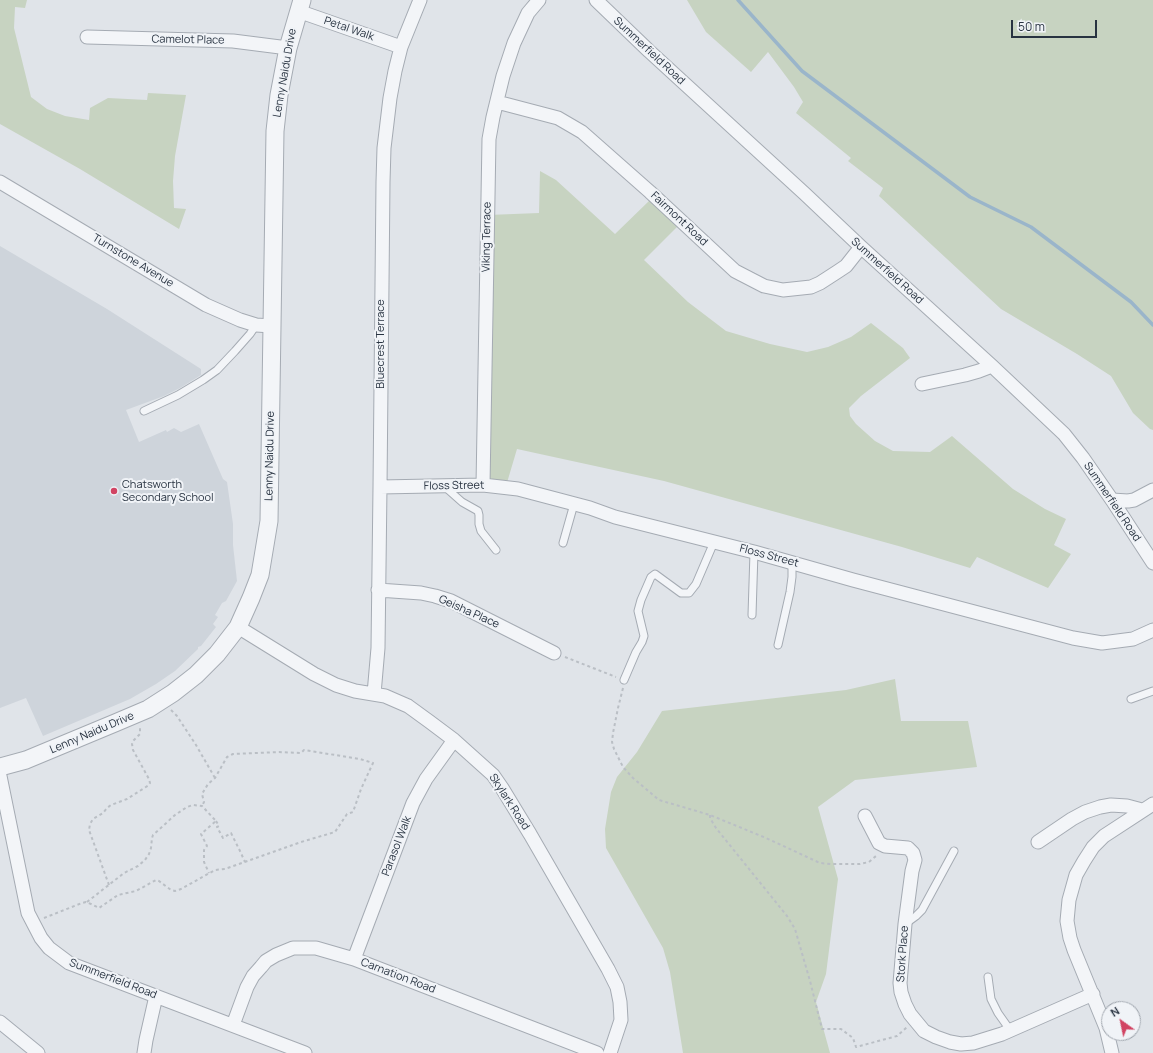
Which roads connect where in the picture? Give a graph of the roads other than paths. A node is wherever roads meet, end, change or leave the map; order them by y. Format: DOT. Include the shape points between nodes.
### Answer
graph roads {
  1 [pos="420,0"];
  2 [pos="539,0"];
  3 [pos="596,0"];
  4 [pos="300,5"];
  5 [pos="87,37"];
  6 [pos="401,47"];
  7 [pos="288,48"];
  8 [pos="497,102"];
  9 [pos="0,182"];
  10 [pos="861,248"];
  11 [pos="264,326"];
  12 [pos="992,366"];
  13 [pos="922,384"];
  14 [pos="144,411"];
  15 [pos="483,485"];
  16 [pos="443,486"];
  17 [pos="380,487"];
  18 [pos="1153,490"];
  19 [pos="1112,500"];
  20 [pos="574,504"];
  21 [pos="714,542"];
  22 [pos="563,543"];
  23 [pos="496,550"];
  24 [pos="754,552"];
  25 [pos="792,562"];
  26 [pos="1153,563"];
  27 [pos="378,590"];
  28 [pos="752,615"];
  29 [pos="238,627"];
  30 [pos="1153,630"];
  31 [pos="778,645"];
  32 [pos="554,653"];
  33 [pos="624,680"];
  34 [pos="1153,691"];
  35 [pos="374,694"];
  36 [pos="1131,699"];
  37 [pos="454,740"];
  38 [pos="0,767"];
  39 [pos="0,776"];
  40 [pos="1148,807"];
  41 [pos="865,816"];
  42 [pos="1038,842"];
  43 [pos="954,851"];
  44 [pos="905,924"];
  45 [pos="354,959"];
  46 [pos="988,977"];
  47 [pos="1093,994"];
  48 [pos="156,996"];
  49 [pos="0,1022"];
  50 [pos="232,1025"];
  51 [pos="1010,1030"];
  52 [pos="38,1053"];
  53 [pos="144,1053"];
  54 [pos="305,1053"];
  55 [pos="597,1053"];
  56 [pos="610,1053"];
  57 [pos="1112,1053"];
  1 -- 6 [label="street, Bluecrest Terrace"];
  2 -- 8 [label="street, Viking Terrace" via="528,13 514,43"];
  3 -- 10 [label="street, Summerfield Road"];
  4 -- 6 [label="street, Petal Walk"];
  4 -- 7 [label="street, Lenny Naidu Drive"];
  5 -- 7 [label="street, Camelot Place" via="233,41"];
  6 -- 17 [label="street, Bluecrest Terrace" via="390,98 384,148"];
  7 -- 11 [label="street, Lenny Naidu Drive" via="275,131"];
  8 -- 10 [label="street, Fairmont Road" via="558,118 582,132 735,271 764,286 783,290 811,287 846,266"];
  8 -- 15 [label="street, Viking Terrace" via="489,139"];
  9 -- 11 [label="street, Turnstone Avenue" via="206,305 234,318"];
  10 -- 12 [label="street, Summerfield Road"];
  11 -- 14 [label="lane" via="250,334 217,370 203,380"];
  11 -- 29 [label="street, Lenny Naidu Drive" via="269,521 260,575"];
  12 -- 13 [label="street"];
  12 -- 19 [label="street, Summerfield Road" via="1064,434"];
  15 -- 16 [label="street, Floss Street"];
  15 -- 20 [label="street, Floss Street" via="518,489"];
  16 -- 17 [label="street, Floss Street"];
  16 -- 23 [label="lane" via="478,511 481,531"];
  17 -- 27 [label="street, Bluecrest Terrace"];
  18 -- 19 [label="street" via="1134,500"];
  19 -- 26 [label="street, Summerfield Road"];
  20 -- 21 [label="street, Floss Street"];
  20 -- 22 [label="lane"];
  21 -- 24 [label="street, Floss Street"];
  21 -- 33 [label="lane" via="696,584 689,593 681,593 655,574 651,577 638,611 644,636"];
  24 -- 25 [label="street, Floss Street"];
  24 -- 28 [label="lane"];
  25 -- 30 [label="street, Floss Street" via="1089,641 1122,641"];
  25 -- 31 [label="lane" via="790,592"];
  27 -- 32 [label="street, Geisha Place" via="421,593 451,601"];
  27 -- 35 [label="street, Bluecrest Terrace" via="378,648"];
  29 -- 35 [label="street, Skylark Road" via="336,686"];
  29 -- 38 [label="street, Lenny Naidu Drive" via="211,661 163,700 54,749"];
  34 -- 36 [label="lane"];
  35 -- 37 [label="street, Skylark Road" via="392,698 408,706"];
  37 -- 45 [label="street, Parasol Walk" via="426,779 413,803"];
  37 -- 56 [label="street, Skylark Road" via="487,769 502,788 613,977 619,994 621,1020"];
  39 -- 48 [label="street, Summerfield Road" via="28,913 48,948 70,963"];
  40 -- 42 [label="street" via="1100,807 1072,819"];
  40 -- 47 [label="street" via="1104,836 1093,847 1076,875 1069,900 1067,922 1074,950"];
  41 -- 44 [label="street, Stork Place" via="880,843 885,846 908,848 913,853 915,860"];
  43 -- 44 [label="lane" via="922,910"];
  44 -- 51 [label="street, Stork Place" via="901,992 910,1014 924,1031 936,1038 961,1044 973,1043"];
  45 -- 50 [label="street, Carnation Road" via="316,948 294,948 276,955 266,961 253,976"];
  45 -- 55 [label="street, Carnation Road"];
  46 -- 51 [label="lane" via="992,999"];
  47 -- 51 [label="street, Stork Place"];
  47 -- 57 [label="street"];
  48 -- 50 [label="street, Summerfield Road"];
  48 -- 53 [label="street"];
  49 -- 52 [label="street"];
  50 -- 54 [label="street, Summerfield Road"];
}
